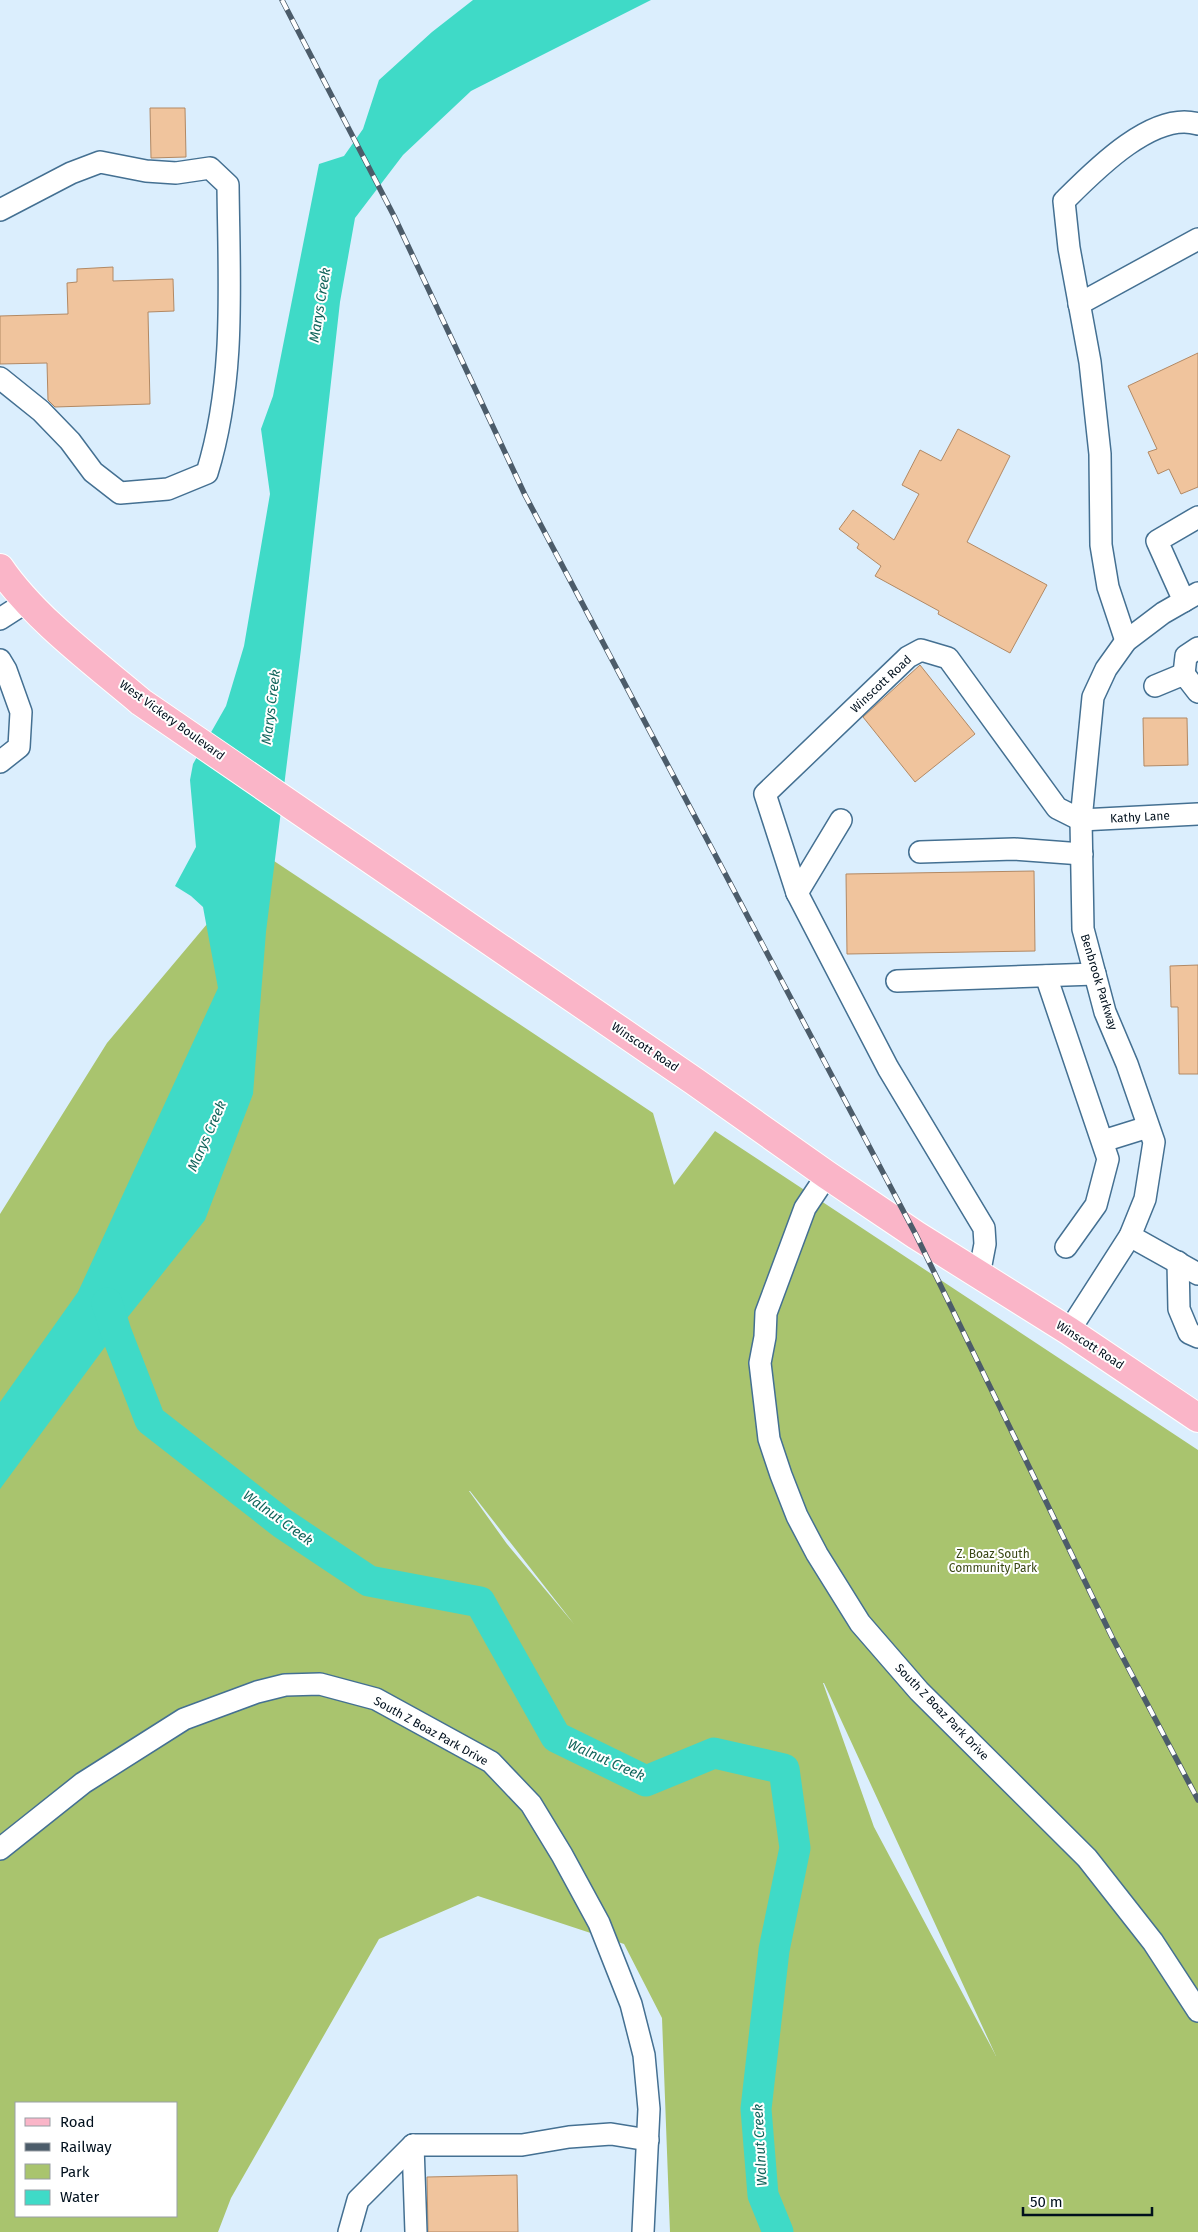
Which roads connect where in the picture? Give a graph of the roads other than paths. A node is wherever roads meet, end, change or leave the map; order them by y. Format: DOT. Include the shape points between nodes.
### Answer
graph roads {
  1 [pos="1198,124"];
  2 [pos="0,210"];
  3 [pos="1198,239"];
  4 [pos="1079,304"];
  5 [pos="0,378"];
  6 [pos="1198,517"];
  7 [pos="0,568"];
  8 [pos="1191,597"];
  9 [pos="28,601"];
  10 [pos="0,619"];
  11 [pos="1126,641"];
  12 [pos="1198,648"];
  13 [pos="0,660"];
  14 [pos="1184,674"];
  15 [pos="1155,686"];
  16 [pos="1198,692"];
  17 [pos="0,762"];
  18 [pos="1198,814"];
  19 [pos="312,818"];
  20 [pos="841,820"];
  21 [pos="1081,820"];
  22 [pos="920,852"];
  23 [pos="1082,854"];
  24 [pos="797,893"];
  25 [pos="1095,974"];
  26 [pos="1046,976"];
  27 [pos="897,980"];
  28 [pos="1148,1127"];
  29 [pos="1103,1141"];
  30 [pos="828,1176"];
  31 [pos="1130,1236"];
  32 [pos="1066,1247"];
  33 [pos="1178,1262"];
  34 [pos="1198,1274"];
  35 [pos="979,1275"];
  36 [pos="1069,1331"];
  37 [pos="1198,1337"];
  38 [pos="1198,1418"];
  39 [pos="0,1849"];
  40 [pos="1198,2011"];
  41 [pos="648,2140"];
  42 [pos="413,2145"];
  43 [pos="349,2232"];
  44 [pos="416,2232"];
  45 [pos="643,2232"];
  1 -- 4 [label="street" via="1185,120 1151,130 1100,165 1064,201"];
  2 -- 5 [label="street" via="71,173 100,162 176,173 210,168 228,185 230,349 219,436 207,472 168,488 120,493 93,472 70,440 41,411"];
  3 -- 4 [label="street"];
  4 -- 11 [label="street" via="1090,362 1100,454 1101,545 1108,587"];
  6 -- 8 [label="street" via="1157,541"];
  7 -- 9 [label="main road, West Vickery Boulevard"];
  8 -- 11 [label="street, Benbrook Parkway" via="1162,613"];
  9 -- 10 [label="street"];
  9 -- 19 [label="main road, West Vickery Boulevard" via="84,656 161,715"];
  11 -- 21 [label="street, Benbrook Parkway" via="1106,670 1094,697"];
  12 -- 14 [label="street" via="1186,656"];
  13 -- 17 [label="street" via="21,712 19,747"];
  14 -- 15 [label="street"];
  14 -- 16 [label="street"];
  18 -- 21 [label="street, Kathy Lane"];
  19 -- 30 [label="main road, Winscott Road"];
  20 -- 24 [label="street"];
  21 -- 23 [label="street, Benbrook Parkway"];
  21 -- 24 [label="street, Winscott Road" via="1057,808 948,658 921,650 908,657 765,794"];
  22 -- 23 [label="street" via="1014,849"];
  23 -- 25 [label="street, Benbrook Parkway" via="1083,929"];
  24 -- 35 [label="street, Winscott Road" via="888,1068 984,1228 985,1244"];
  25 -- 26 [label="street"];
  25 -- 28 [label="street, Benbrook Parkway" via="1105,1012"];
  26 -- 27 [label="street"];
  26 -- 29 [label="street"];
  28 -- 29 [label="street"];
  28 -- 31 [label="street, Benbrook Parkway" via="1154,1142 1145,1200"];
  29 -- 32 [label="street" via="1108,1159 1096,1205"];
  30 -- 35 [label="main road, Winscott Road"];
  30 -- 40 [label="street, South Z Boaz Park Drive" via="805,1208 770,1304 760,1363 769,1439 797,1516 860,1623 919,1691 1087,1858 1153,1942"];
  31 -- 33 [label="street"];
  31 -- 36 [label="street, Benbrook Parkway"];
  33 -- 34 [label="street"];
  33 -- 37 [label="street" via="1179,1309 1189,1333"];
  35 -- 36 [label="main road, Winscott Road"];
  36 -- 38 [label="main road, Winscott Road"];
  39 -- 41 [label="street, South Z Boaz Park Drive" via="83,1783 184,1719 285,1685 320,1684 376,1700 490,1762 531,1804 599,1924 631,2004 644,2055"];
  41 -- 42 [label="street" via="611,2134 522,2145"];
  41 -- 45 [label="street, South Z Boaz Park Drive"];
  42 -- 43 [label="street" via="358,2200"];
  42 -- 44 [label="street"];
}
